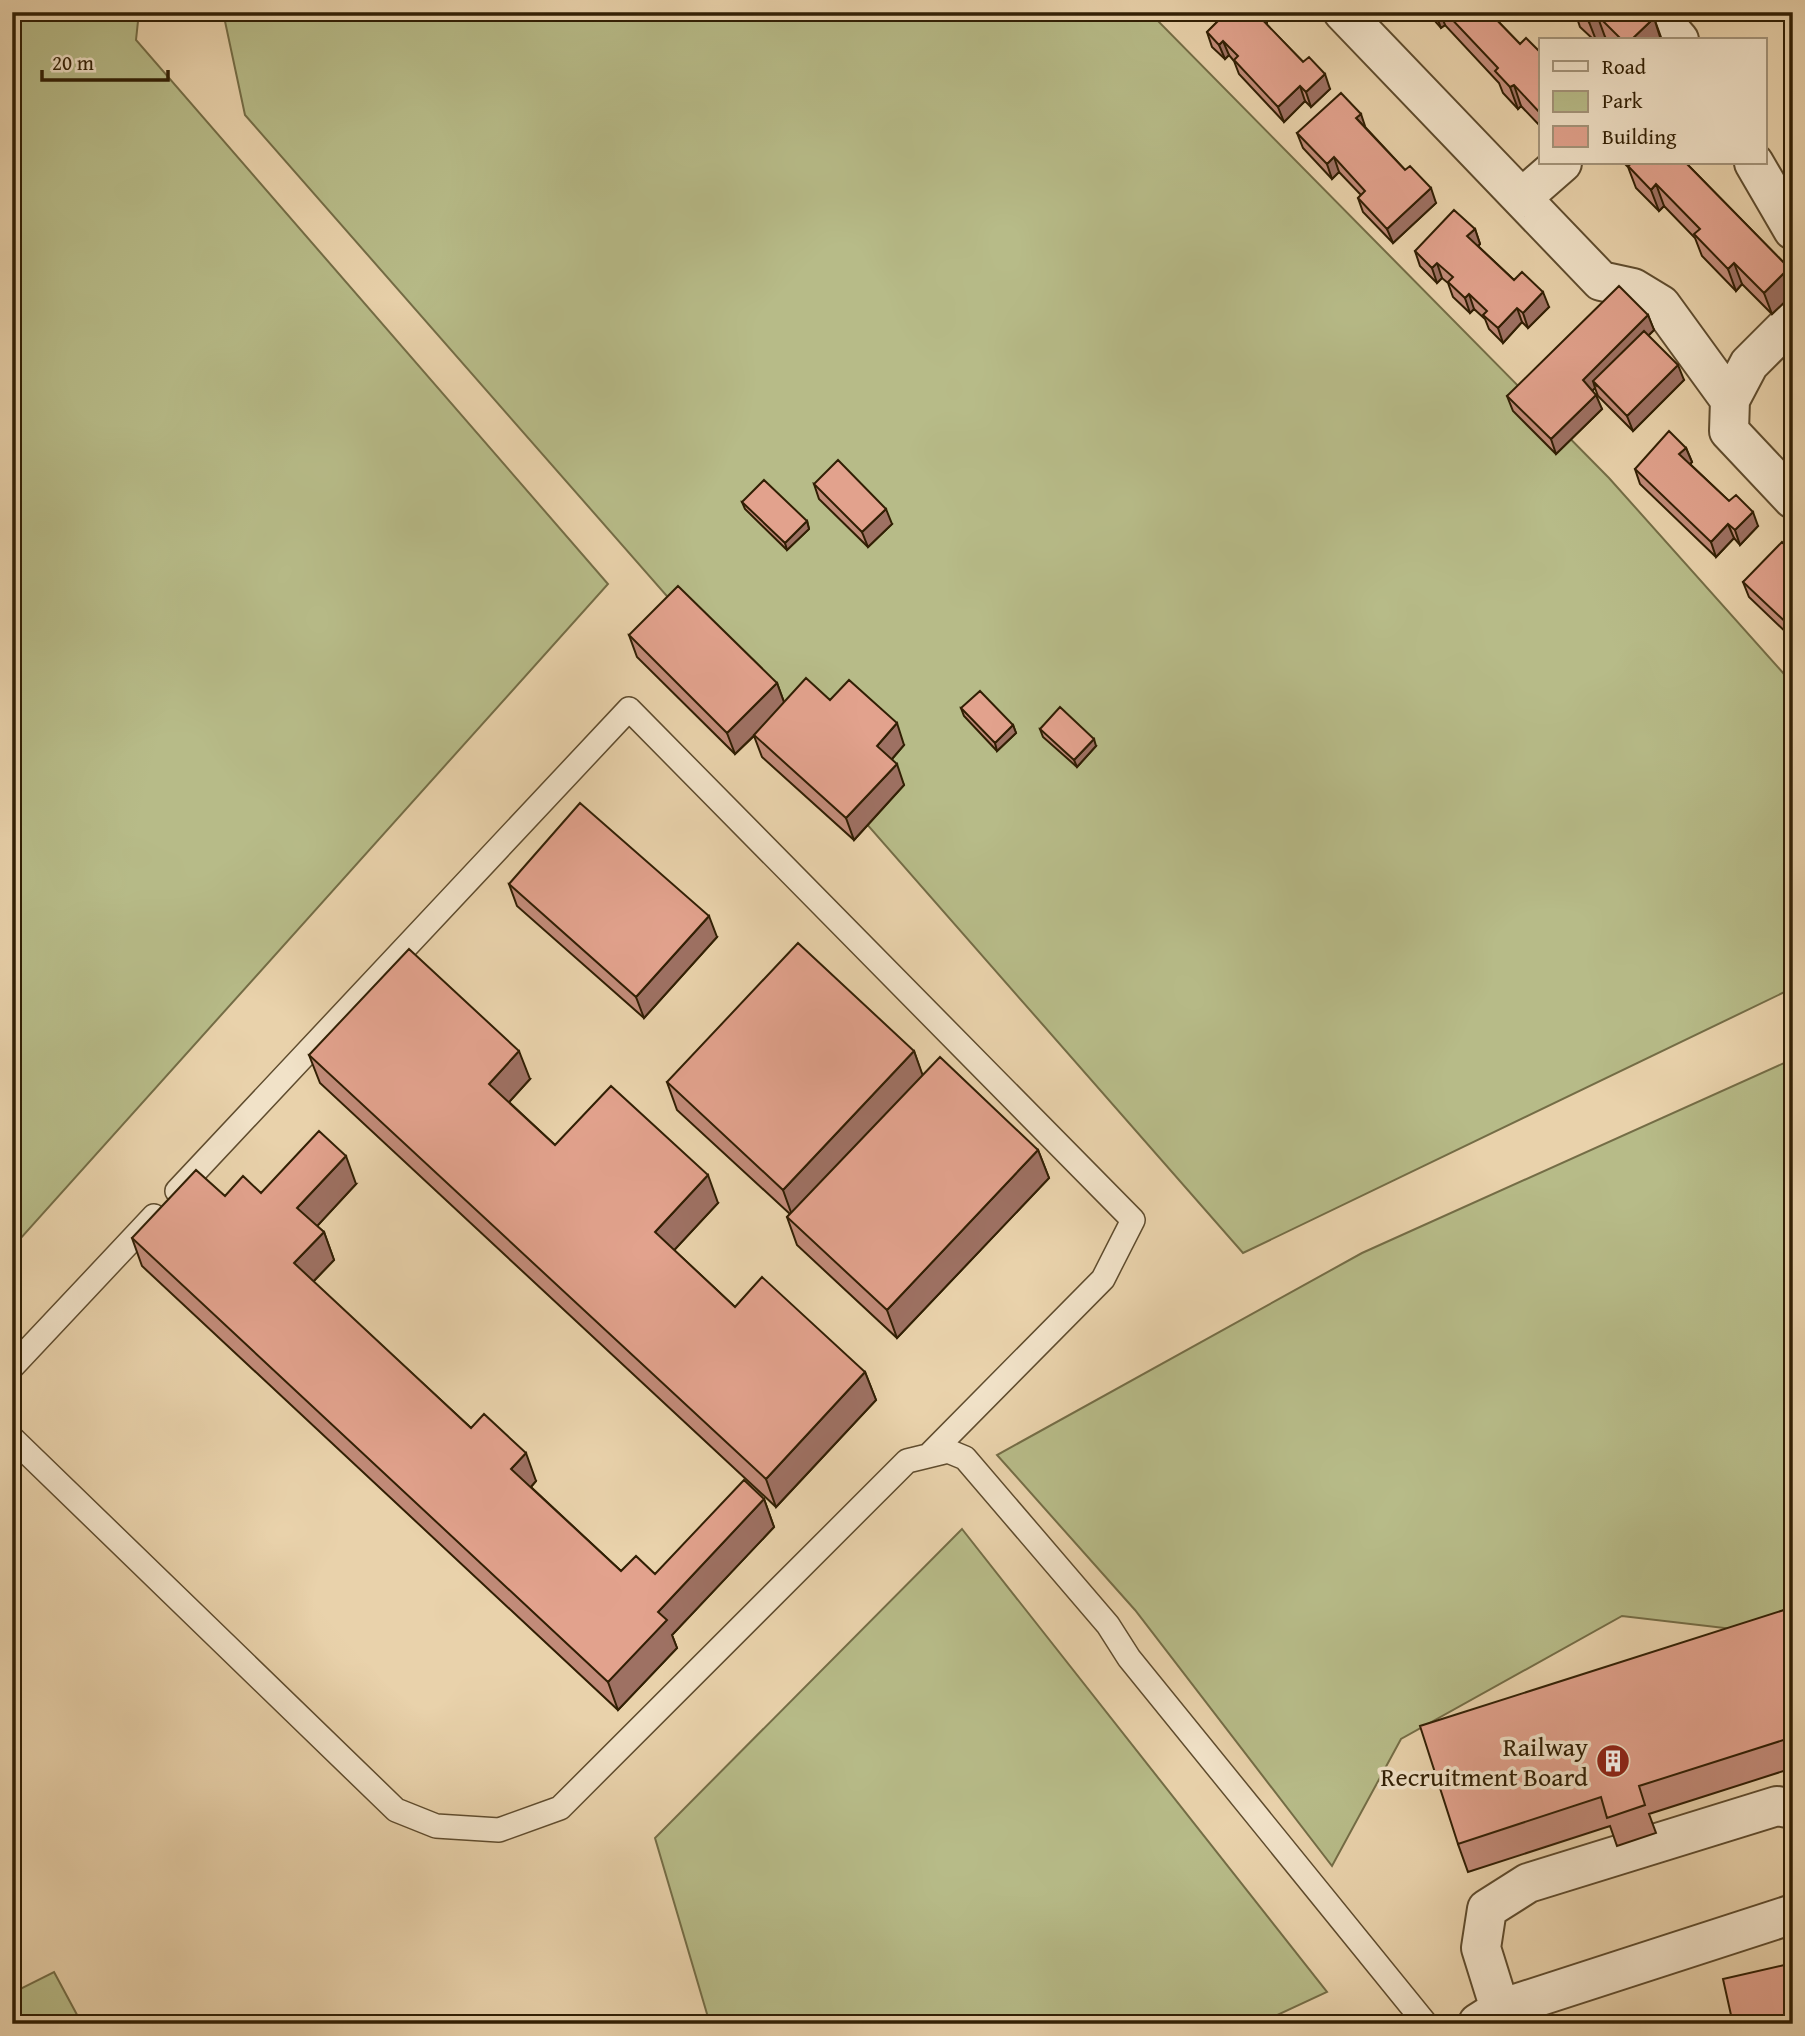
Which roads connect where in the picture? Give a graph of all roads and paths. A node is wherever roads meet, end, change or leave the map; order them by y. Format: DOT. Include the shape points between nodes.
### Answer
graph roads {
  1 [pos="1343,12"];
  2 [pos="1655,12"];
  3 [pos="1677,38"];
  4 [pos="1561,164"];
  5 [pos="1755,164"];
  6 [pos="1522,198"];
  7 [pos="1793,230"];
  8 [pos="1793,320"];
  9 [pos="1730,400"];
  10 [pos="1793,499"];
  11 [pos="12,1367"];
  12 [pos="12,1438"];
  13 [pos="930,1454"];
  14 [pos="1793,1809"];
  15 [pos="1793,1914"];
  16 [pos="1489,2016"];
  17 [pos="1426,2024"];
  1 -- 6 [label="street"];
  2 -- 3 [label="street"];
  4 -- 6 [label="street"];
  5 -- 7 [label="street"];
  6 -- 9 [label="street" via="1601,281 1633,288 1661,305"];
  8 -- 9 [label="street" via="1749,364"];
  9 -- 10 [label="street" via="1729,431"];
  11 -- 13 [label="lane" via="629,709 1133,1220 1103,1279"];
  12 -- 13 [label="lane" via="396,1810 436,1826 499,1830 560,1808 907,1461"];
  13 -- 17 [label="lane" via="948,1451 965,1458 1108,1625 1129,1658"];
  14 -- 16 [label="street" via="1776,1806 1528,1883 1487,1909 1480,1948"];
  15 -- 16 [label="street"];
}
